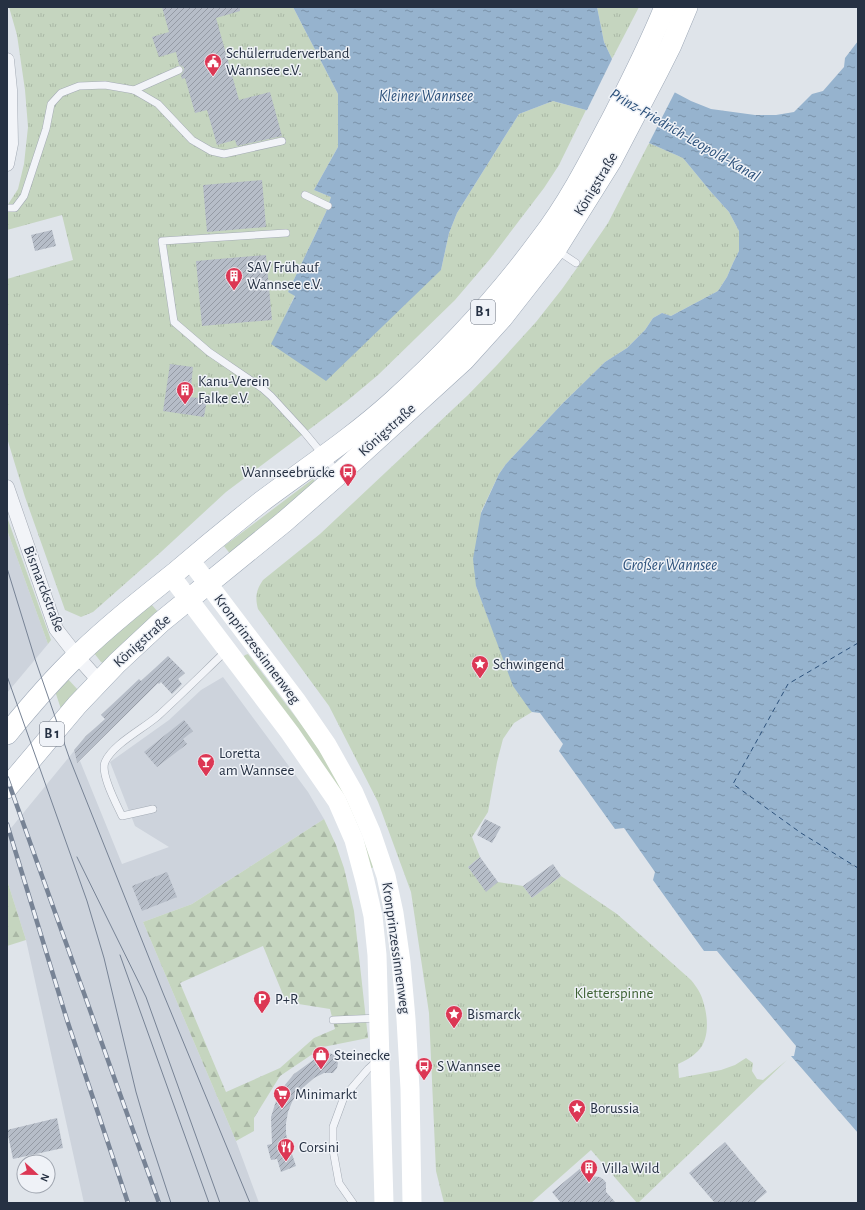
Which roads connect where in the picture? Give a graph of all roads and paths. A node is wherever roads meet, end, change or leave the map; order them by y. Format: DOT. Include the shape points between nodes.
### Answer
graph roads {
  1 [pos="665,7"];
  2 [pos="687,7"];
  3 [pos="662,40"];
  4 [pos="7,60"];
  5 [pos="180,70"];
  6 [pos="134,90"];
  7 [pos="282,141"];
  8 [pos="7,164"];
  9 [pos="305,195"];
  10 [pos="328,206"];
  11 [pos="7,208"];
  12 [pos="286,233"];
  13 [pos="549,244"];
  14 [pos="576,263"];
  15 [pos="324,457"];
  16 [pos="339,474"];
  17 [pos="7,487"];
  18 [pos="190,560"];
  19 [pos="170,576"];
  20 [pos="208,583"];
  21 [pos="189,600"];
  22 [pos="247,635"];
  23 [pos="227,650"];
  24 [pos="77,656"];
  25 [pos="99,681"];
  26 [pos="7,734"];
  27 [pos="7,788"];
  28 [pos="153,809"];
  29 [pos="379,1018"];
  30 [pos="406,1019"];
  31 [pos="333,1020"];
  32 [pos="380,1058"];
  33 [pos="353,1203"];
  34 [pos="384,1203"];
  35 [pos="412,1203"];
  1 -- 3 [label="main road, Königstraße / B 1"];
  2 -- 3 [label="main road, Königstraße / B 1"];
  3 -- 13 [label="main road, Königstraße / B 1" via="603,157 569,196"];
  4 -- 8 [label="street" via="11,144"];
  5 -- 6 [label="lane"];
  6 -- 7 [label="lane" via="158,104 192,140 211,151 224,154"];
  6 -- 11 [label="lane" via="105,85 79,86 61,93 51,104 46,129 24,196 15,208"];
  9 -- 10 [label="lane"];
  12 -- 15 [label="lane" via="162,241 174,322 209,352 271,396"];
  13 -- 14 [label="lane"];
  13 -- 15 [label="main road, Königstraße / B 1" via="451,346 390,404"];
  13 -- 16 [label="main road, Königstraße / B 1" via="502,318 464,360"];
  15 -- 16 [label="lane"];
  15 -- 18 [label="main road, Königstraße / B 1" via="262,502"];
  16 -- 20 [label="main road, Königstraße / B 1"];
  17 -- 24 [label="street, Bismarckstraße" via="56,629"];
  18 -- 19 [label="main road, Königstraße / B 1"];
  18 -- 20 [label="main road, Kronprinzessinnenweg"];
  19 -- 21 [label="main road, Kronprinzessinnenweg"];
  19 -- 24 [label="main road, Königstraße / B 1"];
  20 -- 21 [label="main road, Königstraße / B 1"];
  20 -- 22 [label="main road, Kronprinzessinnenweg"];
  21 -- 23 [label="main road, Kronprinzessinnenweg"];
  21 -- 25 [label="main road, Königstraße / B 1" via="141,640"];
  22 -- 23 [label="main road"];
  22 -- 30 [label="main road, Kronprinzessinnenweg" via="327,745 354,793 371,832 386,876 394,913"];
  23 -- 28 [label="lane" via="156,717 114,749 105,762 109,788 122,816"];
  23 -- 29 [label="main road, Kronprinzessinnenweg" via="290,733 332,795 354,840 373,916"];
  24 -- 25 [label="street, Bismarckstraße"];
  24 -- 26 [label="main road, Königstraße / B 1"];
  25 -- 27 [label="main road, Königstraße / B 1"];
  29 -- 30 [label="main road"];
  29 -- 31 [label="lane"];
  29 -- 32 [label="main road, Kronprinzessinnenweg"];
  30 -- 35 [label="main road, Kronprinzessinnenweg"];
  32 -- 33 [label="lane" via="344,1097 333,1126 333,1150 339,1183"];
  32 -- 34 [label="main road, Kronprinzessinnenweg"];
}
